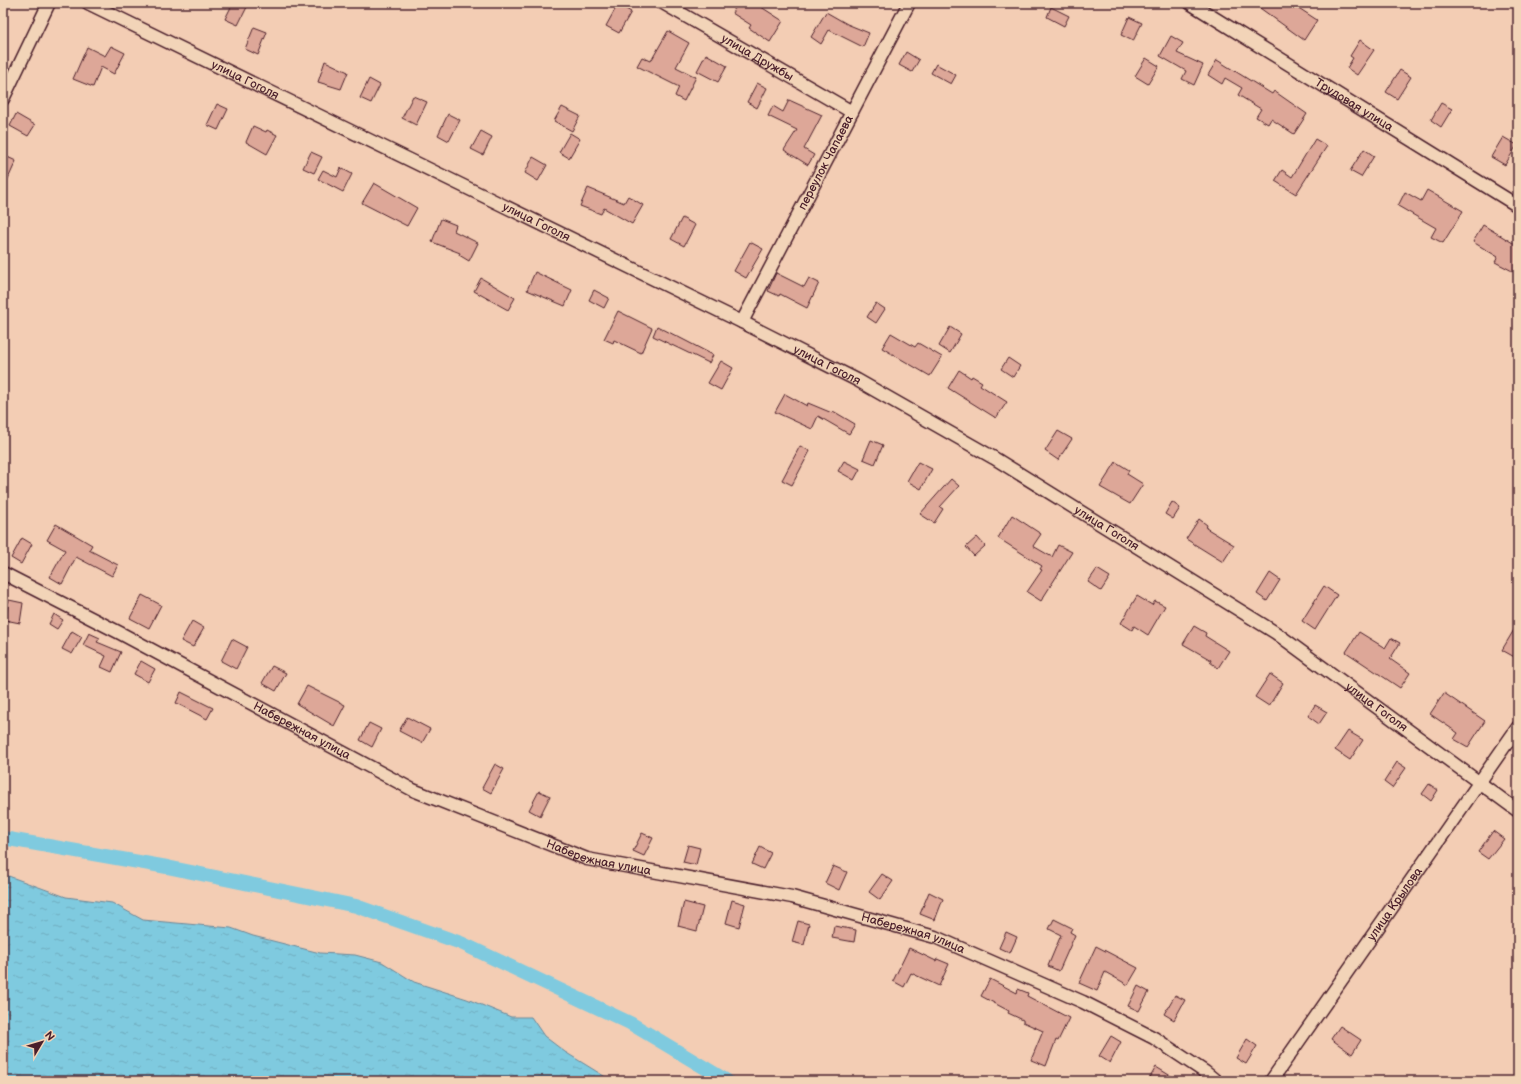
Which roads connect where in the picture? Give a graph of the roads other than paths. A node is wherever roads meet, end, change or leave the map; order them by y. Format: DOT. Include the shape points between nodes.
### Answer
graph roads {
  1 [pos="49,3"];
  2 [pos="88,3"];
  3 [pos="663,3"];
  4 [pos="909,3"];
  5 [pos="1190,3"];
  6 [pos="3,99"];
  7 [pos="852,112"];
  8 [pos="1518,206"];
  9 [pos="742,322"];
  10 [pos="3,573"];
  11 [pos="1518,727"];
  12 [pos="1481,782"];
  13 [pos="1518,811"];
  14 [pos="1216,1081"];
  15 [pos="1272,1081"];
  1 -- 6 [label="street"];
  2 -- 9 [label="street, улица Гоголя"];
  3 -- 7 [label="street, улица Дружбы"];
  4 -- 7 [label="street, переулок Чапаева"];
  5 -- 8 [label="street, Трудовая улица"];
  7 -- 9 [label="street, переулок Чапаева"];
  9 -- 12 [label="street, улица Гоголя" via="857,380 994,458 1132,543 1276,633"];
  10 -- 14 [label="street, Набережная улица" via="413,790 587,859 792,896 935,937 1083,1002 1147,1035"];
  11 -- 12 [label="street, улица Крылова"];
  12 -- 13 [label="street, улица Гоголя"];
  12 -- 15 [label="street, улица Крылова"];
}
